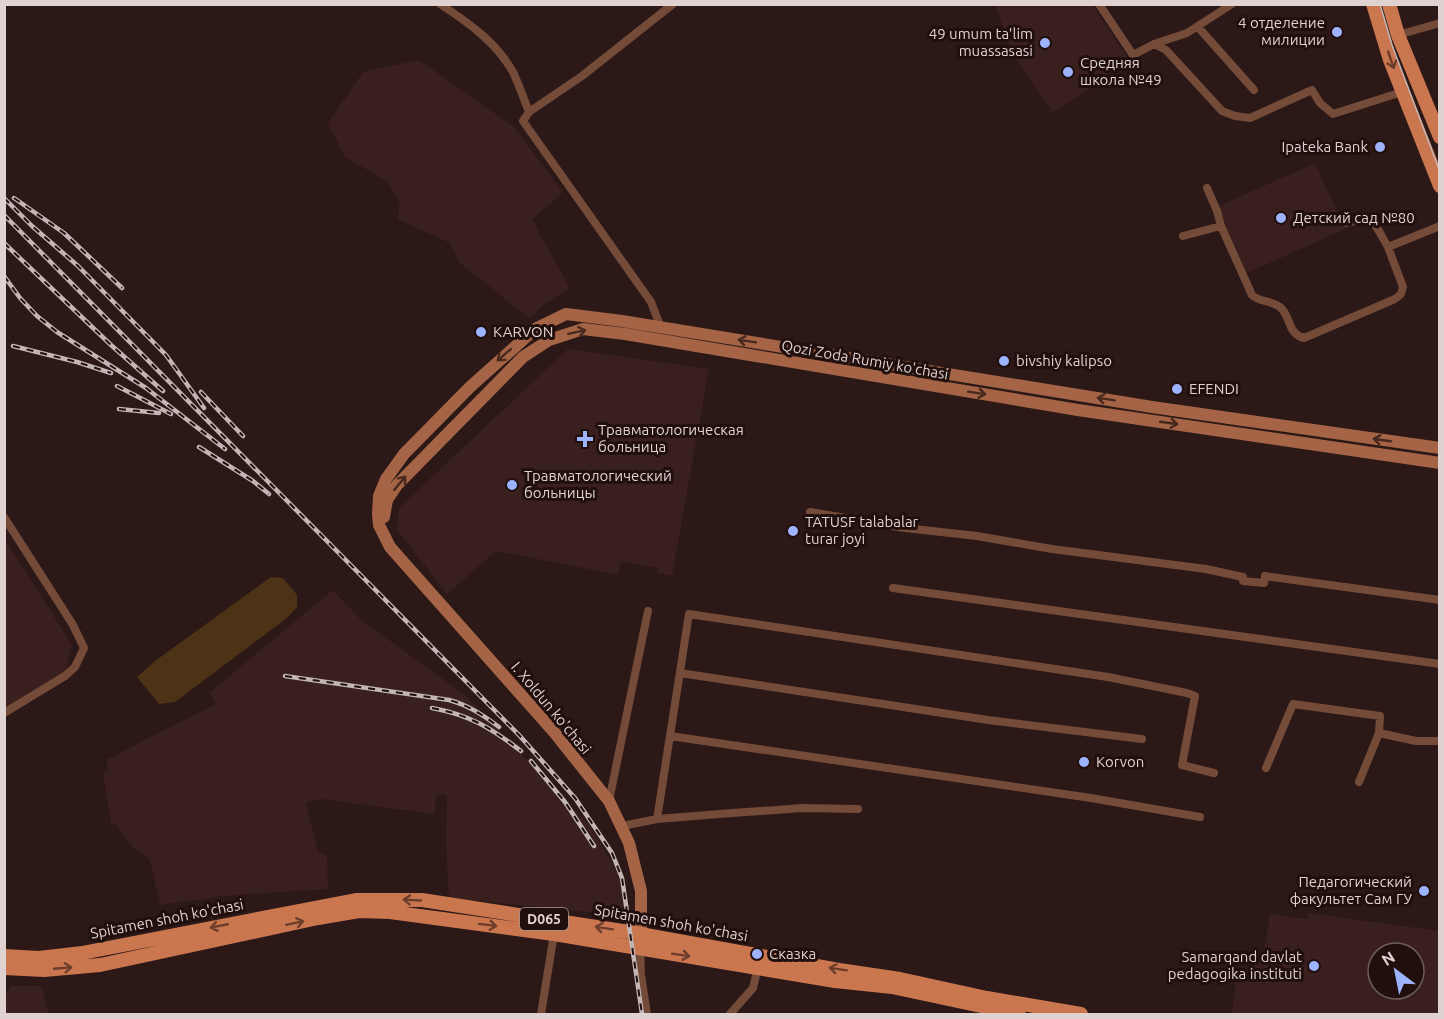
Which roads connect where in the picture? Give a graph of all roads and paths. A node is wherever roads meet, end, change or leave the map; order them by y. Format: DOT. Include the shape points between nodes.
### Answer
graph roads {
  1 [pos="440,4"];
  2 [pos="673,4"];
  3 [pos="1099,4"];
  4 [pos="1232,4"];
  5 [pos="1373,4"];
  6 [pos="1389,4"];
  7 [pos="1440,23"];
  8 [pos="1198,27"];
  9 [pos="1398,35"];
  10 [pos="1154,44"];
  11 [pos="1254,90"];
  12 [pos="1402,92"];
  13 [pos="529,112"];
  14 [pos="1438,128"];
  15 [pos="1440,186"];
  16 [pos="1207,188"];
  17 [pos="1346,224"];
  18 [pos="1221,226"];
  19 [pos="1440,226"];
  20 [pos="1183,236"];
  21 [pos="1388,247"];
  22 [pos="661,328"];
  23 [pos="1440,448"];
  24 [pos="1440,463"];
  25 [pos="810,512"];
  26 [pos="378,514"];
  27 [pos="4,517"];
  28 [pos="385,537"];
  29 [pos="893,588"];
  30 [pos="1440,600"];
  31 [pos="648,611"];
  32 [pos="1440,664"];
  33 [pos="680,673"];
  34 [pos="4,713"];
  35 [pos="1379,733"];
  36 [pos="670,736"];
  37 [pos="1142,739"];
  38 [pos="1440,741"];
  39 [pos="1266,768"];
  40 [pos="1214,773"];
  41 [pos="1359,782"];
  42 [pos="609,801"];
  43 [pos="858,809"];
  44 [pos="1200,817"];
  45 [pos="657,819"];
  46 [pos="622,826"];
  47 [pos="554,933"];
  48 [pos="642,934"];
  49 [pos="640,949"];
  50 [pos="4,956"];
  51 [pos="758,967"];
  52 [pos="4,968"];
  53 [pos="541,1014"];
  54 [pos="647,1014"];
  55 [pos="729,1014"];
  56 [pos="1019,1014"];
  57 [pos="1081,1014"];
  1 -- 13 [label="street" via="492,42 513,72"];
  2 -- 13 [label="street"];
  3 -- 10 [label="street" via="1132,55"];
  4 -- 8 [label="street"];
  5 -- 12 [label="main road, one-way"];
  6 -- 9 [label="main road"];
  7 -- 9 [label="street"];
  8 -- 10 [label="street"];
  8 -- 11 [label="street"];
  9 -- 14 [label="main road"];
  10 -- 12 [label="street" via="1166,50 1222,111 1235,116 1250,118 1312,90 1334,114"];
  12 -- 15 [label="main road"];
  13 -- 22 [label="street" via="523,122 651,302"];
  16 -- 18 [label="street"];
  17 -- 21 [label="street" via="1370,219"];
  18 -- 20 [label="street"];
  18 -- 21 [label="street" via="1252,295 1282,309 1292,331 1304,338 1401,294 1403,287"];
  19 -- 21 [label="street"];
  23 -- 22 [label="street, Qozi Zoda Rumiy ko'chasi, one-way" via="1152,407"];
  22 -- 26 [label="street, Qozi Zoda Rumiy ko'chasi, one-way" via="566,314 535,329 404,454 382,488"];
  28 -- 24 [label="street, Qozi Zoda Rumiy ko'chasi, one-way" via="385,508 397,485 523,357 549,339 583,329 1078,410"];
  25 -- 30 [label="street" via="1206,569 1243,577 1243,581 1264,583 1265,576"];
  26 -- 28 [label="street, I. Xoldun ko'chasi"];
  27 -- 34 [label="street" via="84,648 75,667 65,676"];
  28 -- 42 [label="street, I. Xoldun ko'chasi"];
  29 -- 32 [label="street"];
  31 -- 42 [label="street"];
  33 -- 36 [label="street"];
  33 -- 37 [label="street"];
  33 -- 40 [label="street" via="689,614 1108,677 1195,696 1182,765"];
  35 -- 38 [label="street" via="1416,741"];
  35 -- 39 [label="street" via="1380,716 1293,704"];
  35 -- 41 [label="street"];
  36 -- 44 [label="street"];
  36 -- 45 [label="street"];
  42 -- 46 [label="street, I. Xoldun ko'chasi"];
  43 -- 45 [label="street" via="803,808"];
  45 -- 46 [label="street"];
  46 -- 48 [label="street, I. Xoldun ko'chasi" via="641,891"];
  47 -- 49 [label="main road, Spitamen shoh ko'chasi / D065"];
  52 -- 47 [label="main road, Spitamen shoh ko'chasi / D065, one-way" via="44,970 100,965 359,911"];
  47 -- 53 [label="street"];
  48 -- 49 [label="street, I. Xoldun ko'chasi"];
  48 -- 50 [label="main road, Spitamen shoh ko'chasi / D065, one-way" via="422,900 376,899 82,953 39,958"];
  57 -- 48 [label="main road, Spitamen shoh ko'chasi / D065, one-way"];
  49 -- 51 [label="main road, Spitamen shoh ko'chasi / D065, one-way"];
  49 -- 54 [label="street"];
  51 -- 55 [label="street" via="753,988"];
  51 -- 56 [label="main road, Spitamen shoh ko'chasi / D065" via="892,987"];
}
